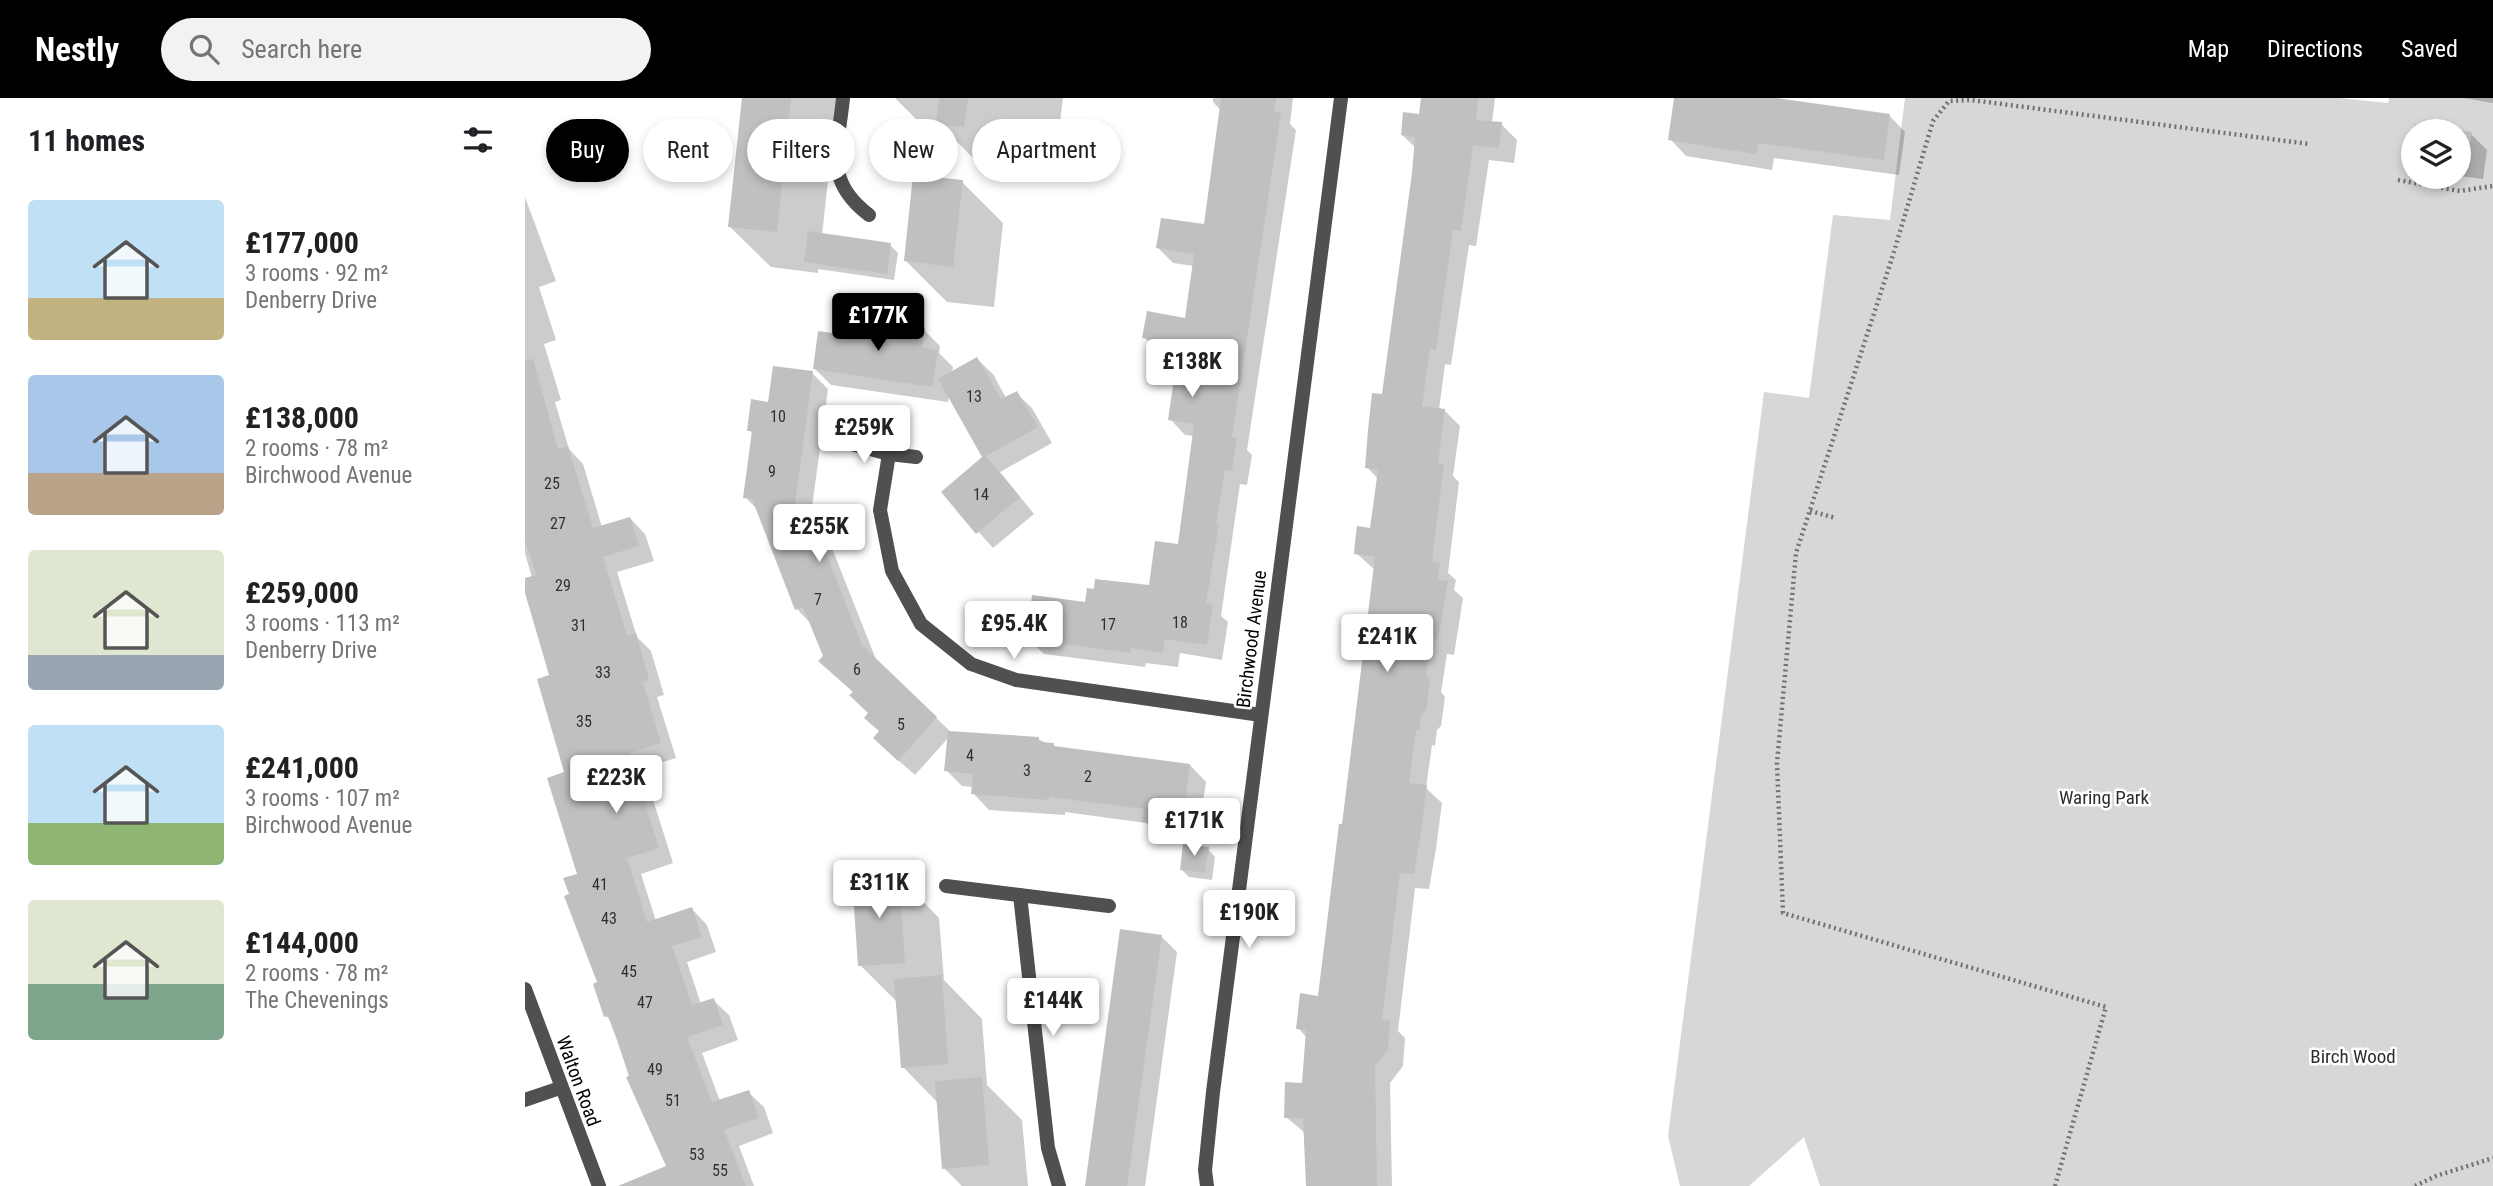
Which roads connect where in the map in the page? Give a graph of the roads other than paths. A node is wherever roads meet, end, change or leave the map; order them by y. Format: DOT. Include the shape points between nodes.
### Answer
graph roads {
  1 [pos="843,98"];
  2 [pos="1341,98"];
  3 [pos="869,215"];
  4 [pos="848,443"];
  5 [pos="889,454"];
  6 [pos="916,457"];
  7 [pos="1261,715"];
  8 [pos="946,886"];
  9 [pos="1020,895"];
  10 [pos="1109,906"];
  11 [pos="525,989"];
  12 [pos="560,1088"];
  13 [pos="525,1100"];
  14 [pos="599,1186"];
  15 [pos="1059,1186"];
  16 [pos="1207,1186"];
  1 -- 3 [label="street" via="836,168 842,188"];
  2 -- 7 [label="street, Birchwood Avenue"];
  4 -- 5 [label="street"];
  5 -- 6 [label="street"];
  5 -- 7 [label="street" via="880,510 892,570 921,624 971,664 1016,680"];
  7 -- 16 [label="street, Birchwood Avenue" via="1213,1092"];
  8 -- 9 [label="street"];
  9 -- 10 [label="street"];
  9 -- 15 [label="street" via="1048,1148"];
  11 -- 12 [label="street, Walton Road"];
  12 -- 13 [label="street"];
  12 -- 14 [label="street, Walton Road"];
}
